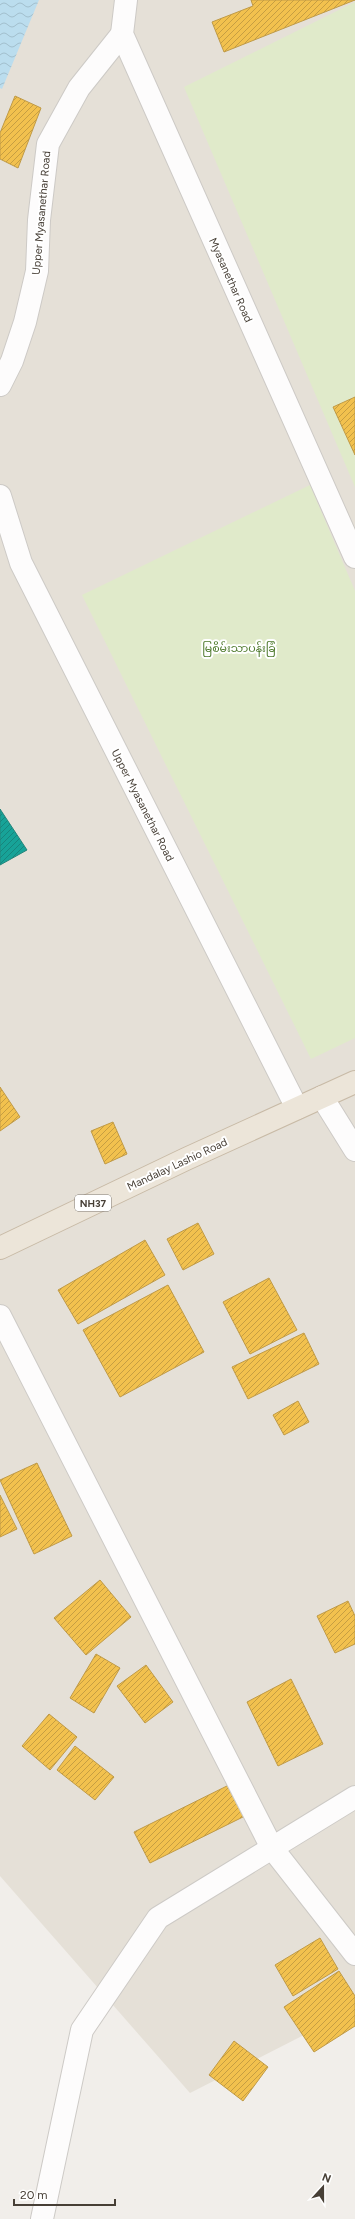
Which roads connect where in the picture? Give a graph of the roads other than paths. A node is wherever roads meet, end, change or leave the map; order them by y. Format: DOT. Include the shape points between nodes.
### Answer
graph roads {
  1 [pos="126,0"];
  2 [pos="122,34"];
  3 [pos="0,385"];
  4 [pos="0,496"];
  5 [pos="355,557"];
  6 [pos="355,1082"];
  7 [pos="322,1097"];
  8 [pos="297,1108"];
  9 [pos="355,1150"];
  10 [pos="0,1248"];
  11 [pos="0,1316"];
  12 [pos="355,1797"];
  13 [pos="272,1848"];
  14 [pos="355,1954"];
  15 [pos="42,2219"];
  1 -- 2 [label="street"];
  2 -- 3 [label="street, Upper Myasanethar Road" via="79,88 48,144 39,220 37,271 14,354"];
  2 -- 5 [label="street, Myasanethar Road"];
  4 -- 8 [label="street, Upper Myasanethar Road" via="21,563"];
  6 -- 7 [label="highway, Mandalay Lashio Road / NH37"];
  7 -- 8 [label="highway, Mandalay Lashio Road / NH37"];
  7 -- 9 [label="street"];
  8 -- 10 [label="highway, Mandalay Lashio Road / NH37"];
  11 -- 13 [label="street"];
  12 -- 13 [label="street"];
  13 -- 14 [label="street"];
  13 -- 15 [label="street" via="158,1918 82,2030"];
}
